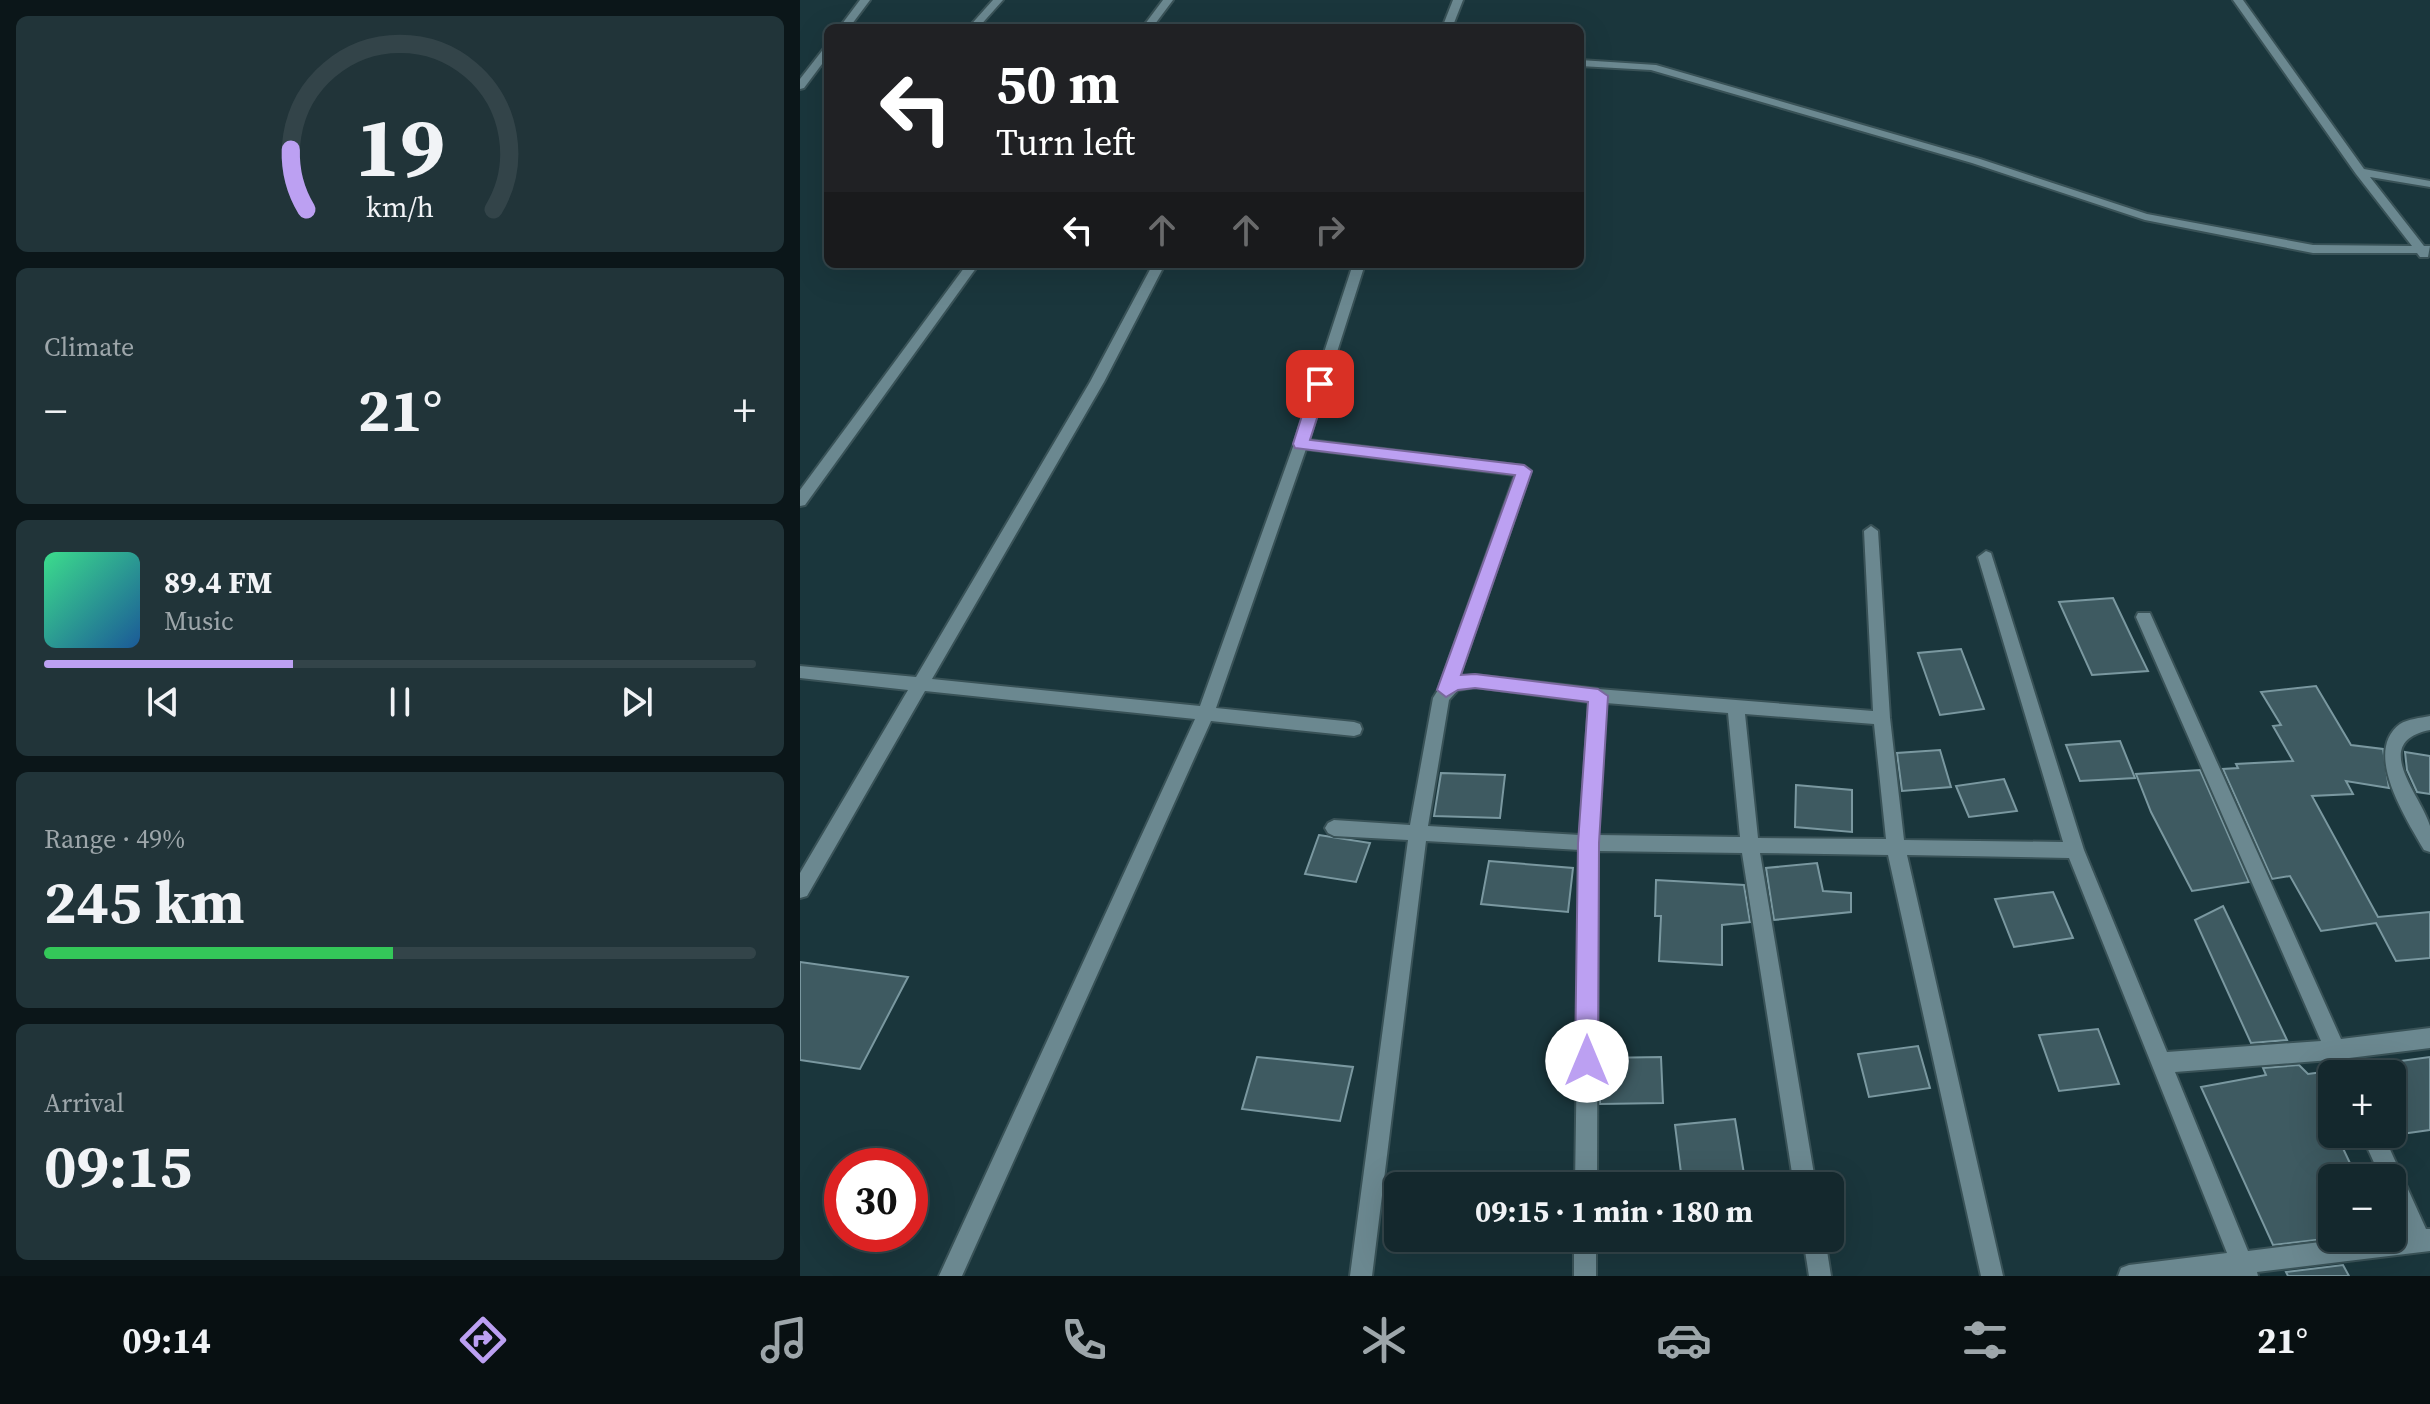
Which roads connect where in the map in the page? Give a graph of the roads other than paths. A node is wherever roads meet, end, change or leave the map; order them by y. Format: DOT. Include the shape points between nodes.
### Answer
graph roads {
  1 [pos="865,0"];
  2 [pos="998,0"];
  3 [pos="1168,0"];
  4 [pos="1458,0"];
  5 [pos="2238,0"];
  6 [pos="847,24"];
  7 [pos="977,24"];
  8 [pos="1150,24"];
  9 [pos="1451,24"];
  10 [pos="824,54"];
  11 [pos="1584,63"];
  12 [pos="800,86"];
  13 [pos="2360,172"];
  14 [pos="2430,184"];
  15 [pos="2425,250"];
  16 [pos="2430,262"];
  17 [pos="970,268"];
  18 [pos="1157,268"];
  19 [pos="1358,268"];
  20 [pos="1301,444"];
  21 [pos="800,501"];
  22 [pos="1871,531"];
  23 [pos="1986,557"];
  24 [pos="2144,617"];
  25 [pos="800,672"];
  26 [pos="920,685"];
  27 [pos="1446,690"];
  28 [pos="1598,696"];
  29 [pos="1736,707"];
  30 [pos="1206,714"];
  31 [pos="1882,718"];
  32 [pos="2430,723"];
  33 [pos="1354,729"];
  34 [pos="1334,828"];
  35 [pos="1418,832"];
  36 [pos="1589,843"];
  37 [pos="2430,844"];
  38 [pos="1750,847"];
  39 [pos="1896,848"];
  40 [pos="2075,850"];
  41 [pos="800,890"];
  42 [pos="2430,1038"];
  43 [pos="2335,1050"];
  44 [pos="2340,1060"];
  45 [pos="2159,1063"];
  46 [pos="1586,1172"];
  47 [pos="1803,1172"];
  48 [pos="2406,1205"];
  49 [pos="2425,1241"];
  50 [pos="1585,1252"];
  51 [pos="1816,1252"];
  52 [pos="2245,1270"];
  53 [pos="950,1276"];
  54 [pos="1361,1276"];
  55 [pos="1585,1276"];
  56 [pos="1820,1276"];
  57 [pos="1992,1276"];
  58 [pos="2129,1276"];
  1 -- 6 [label="street"];
  2 -- 7 [label="street"];
  3 -- 8 [label="street"];
  4 -- 9 [label="street"];
  5 -- 13 [label="street"];
  10 -- 12 [label="street"];
  11 -- 15 [label="street" via="1652,67 1976,161 2145,217 2313,249"];
  13 -- 14 [label="street"];
  13 -- 15 [label="street"];
  15 -- 16 [label="street"];
  17 -- 21 [label="street"];
  18 -- 26 [label="street" via="1097,382"];
  19 -- 20 [label="street"];
  20 -- 27 [label="street" via="1524,471"];
  20 -- 30 [label="street"];
  22 -- 31 [label="street"];
  23 -- 40 [label="street"];
  24 -- 43 [label="street"];
  25 -- 26 [label="street"];
  26 -- 30 [label="street"];
  26 -- 41 [label="street"];
  27 -- 28 [label="street" via="1475,681"];
  27 -- 35 [label="street"];
  28 -- 29 [label="street"];
  28 -- 36 [label="street"];
  29 -- 31 [label="street"];
  29 -- 38 [label="street"];
  30 -- 33 [label="street"];
  30 -- 53 [label="street"];
  31 -- 39 [label="street"];
  32 -- 37 [label="street" via="2399,734 2391,752 2397,779"];
  34 -- 35 [label="street"];
  35 -- 36 [label="street"];
  35 -- 54 [label="street"];
  36 -- 38 [label="street"];
  36 -- 46 [label="street"];
  38 -- 39 [label="street"];
  38 -- 47 [label="street"];
  39 -- 40 [label="street"];
  39 -- 57 [label="street"];
  40 -- 45 [label="street"];
  42 -- 43 [label="street"];
  43 -- 44 [label="street"];
  43 -- 45 [label="street"];
  45 -- 52 [label="street"];
  48 -- 49 [label="street"];
  49 -- 52 [label="street"];
  50 -- 55 [label="street"];
  51 -- 56 [label="street"];
  52 -- 58 [label="street"];
}
